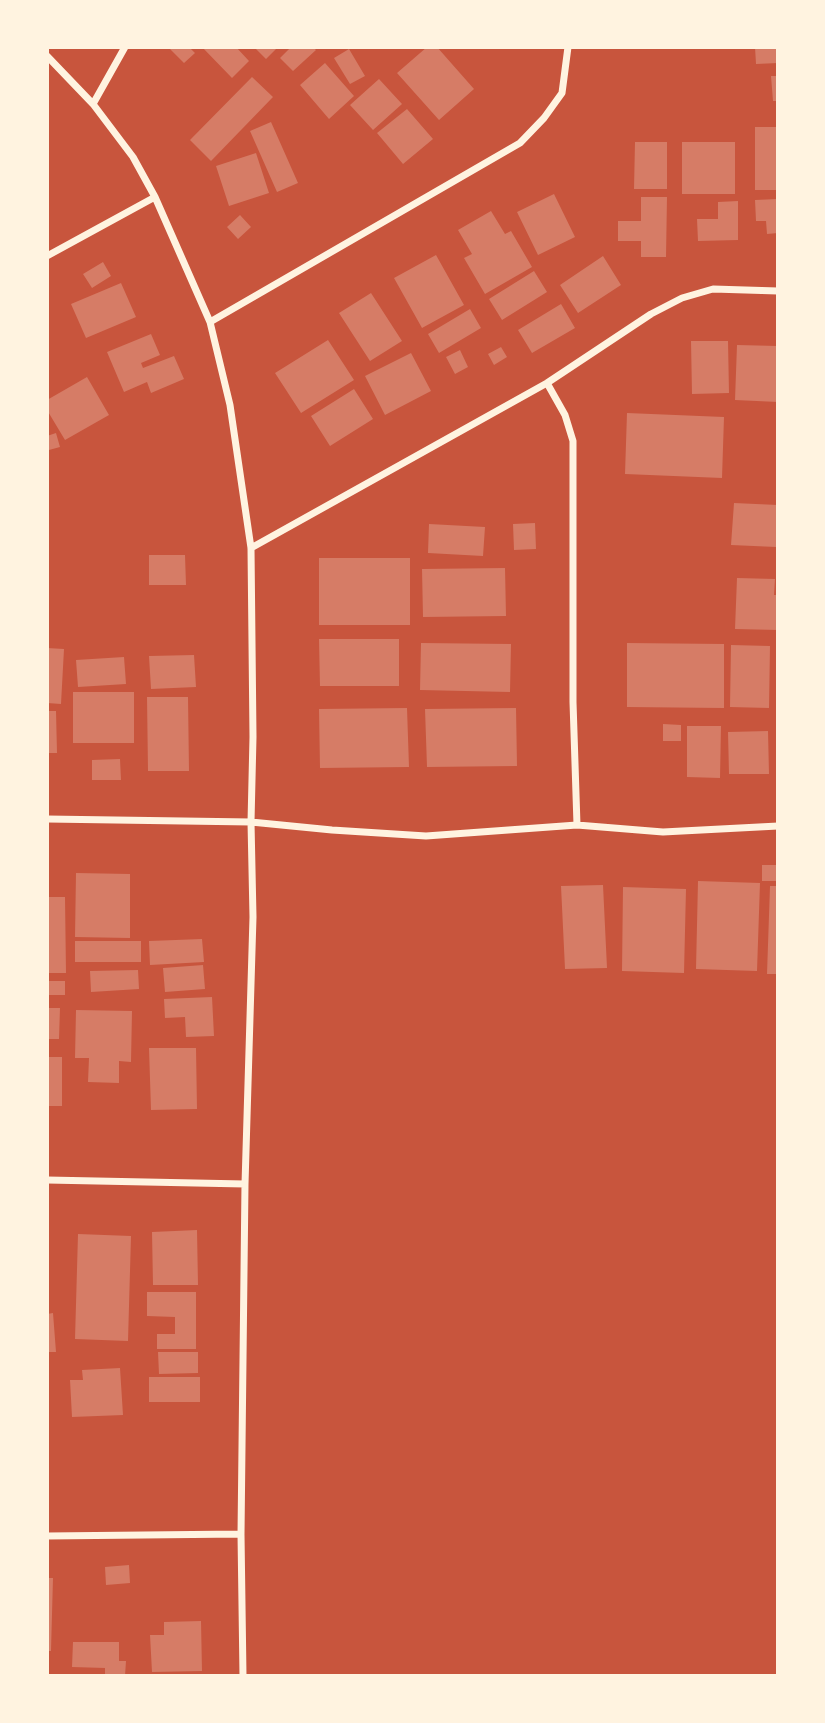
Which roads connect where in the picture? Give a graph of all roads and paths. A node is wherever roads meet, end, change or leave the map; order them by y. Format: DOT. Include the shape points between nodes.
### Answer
graph roads {
  1 [pos="125,47"];
  2 [pos="568,47"];
  3 [pos="47,56"];
  4 [pos="93,104"];
  5 [pos="155,197"];
  6 [pos="47,256"];
  7 [pos="778,291"];
  8 [pos="210,321"];
  9 [pos="547,383"];
  10 [pos="251,548"];
  11 [pos="47,819"];
  12 [pos="251,822"];
  13 [pos="577,825"];
  14 [pos="778,826"];
  15 [pos="47,1180"];
  16 [pos="245,1184"];
  17 [pos="241,1534"];
  18 [pos="47,1536"];
  19 [pos="243,1676"];
  1 -- 4 [label="street"];
  2 -- 8 [label="street" via="562,93 520,143"];
  3 -- 4 [label="street"];
  4 -- 5 [label="street" via="133,157"];
  5 -- 6 [label="street"];
  5 -- 8 [label="street"];
  7 -- 9 [label="street" via="713,289 682,298"];
  8 -- 10 [label="street" via="230,405"];
  9 -- 10 [label="street"];
  9 -- 13 [label="street" via="573,441"];
  10 -- 12 [label="street"];
  11 -- 12 [label="street"];
  12 -- 13 [label="street" via="426,836"];
  12 -- 16 [label="street" via="253,917"];
  13 -- 14 [label="street" via="663,832"];
  15 -- 16 [label="street"];
  16 -- 17 [label="street"];
  17 -- 18 [label="street"];
  17 -- 19 [label="street"];
}
